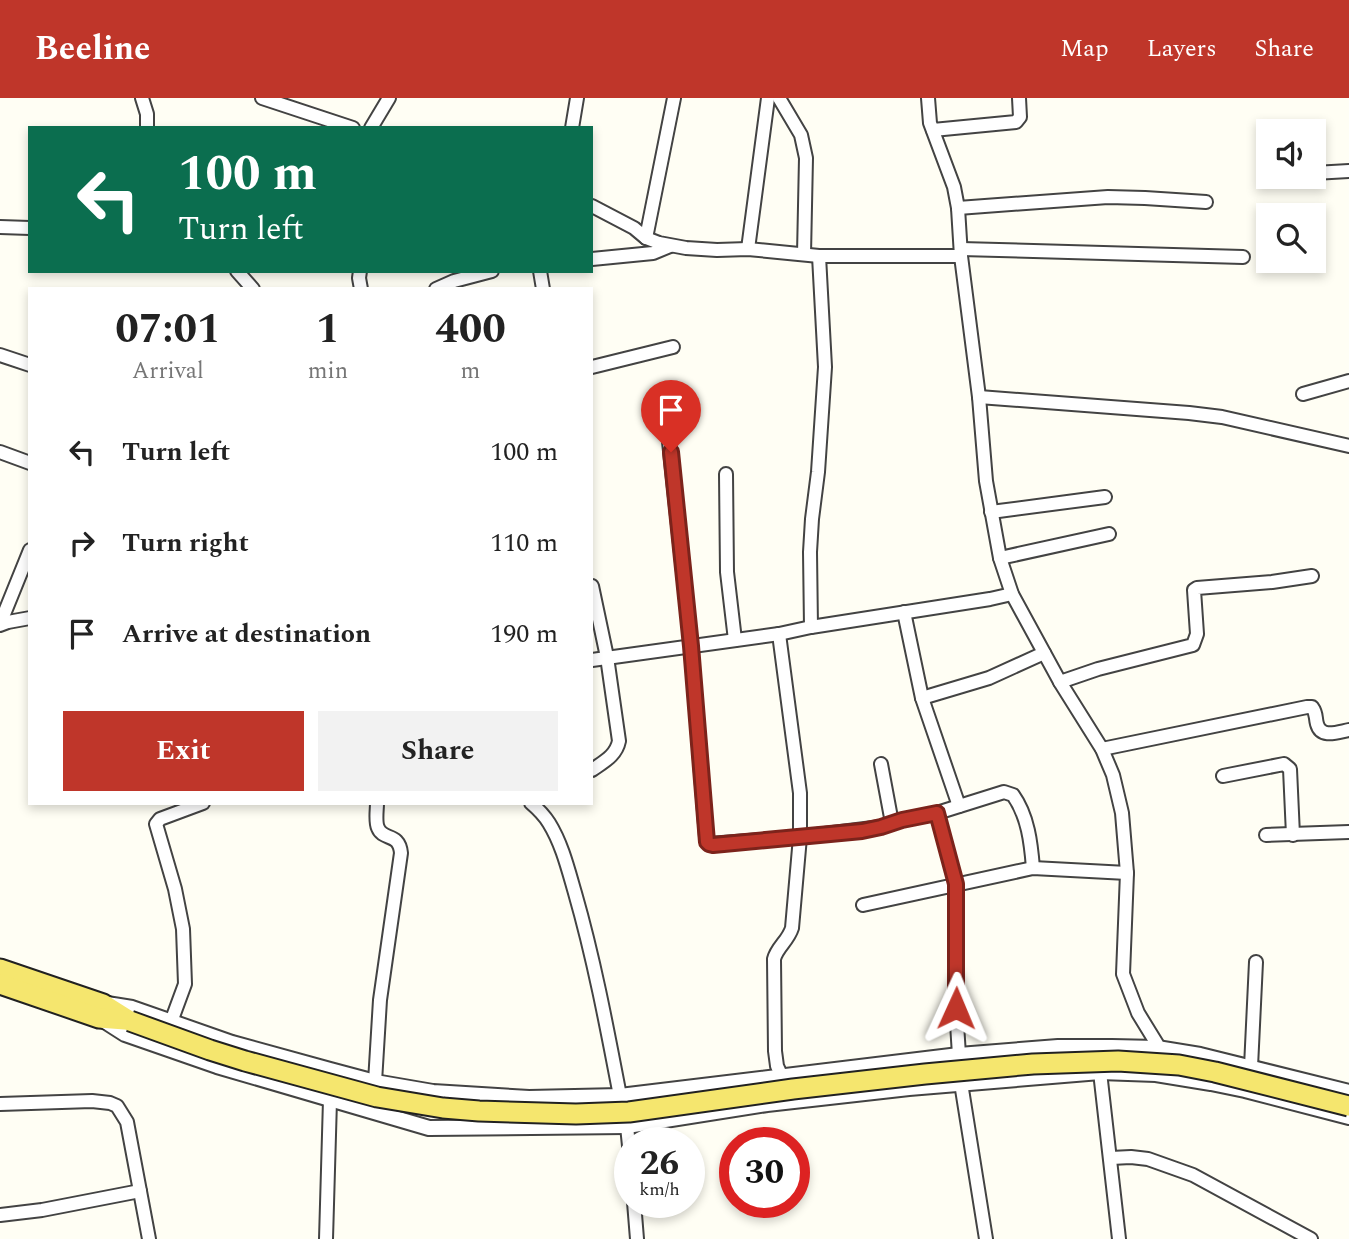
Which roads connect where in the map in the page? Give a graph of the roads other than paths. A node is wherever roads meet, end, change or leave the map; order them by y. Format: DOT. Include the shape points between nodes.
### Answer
graph roads {
  1 [pos="142,98"];
  2 [pos="262,98"];
  3 [pos="389,98"];
  4 [pos="578,98"];
  5 [pos="674,98"];
  6 [pos="768,98"];
  7 [pos="779,98"];
  8 [pos="929,98"];
  9 [pos="1019,98"];
  10 [pos="147,126"];
  11 [pos="347,126"];
  12 [pos="372,126"];
  13 [pos="572,126"];
  14 [pos="933,130"];
  15 [pos="1349,171"];
  16 [pos="1326,172"];
  17 [pos="1206,202"];
  18 [pos="593,207"];
  19 [pos="958,208"];
  20 [pos="0,227"];
  21 [pos="28,228"];
  22 [pos="646,238"];
  23 [pos="671,246"];
  24 [pos="748,249"];
  25 [pos="961,252"];
  26 [pos="804,254"];
  27 [pos="819,256"];
  28 [pos="1243,257"];
  29 [pos="593,260"];
  30 [pos="239,273"];
  31 [pos="484,273"];
  32 [pos="251,287"];
  33 [pos="440,287"];
  34 [pos="673,347"];
  35 [pos="0,355"];
  36 [pos="28,364"];
  37 [pos="593,368"];
  38 [pos="1349,382"];
  39 [pos="1303,394"];
  40 [pos="979,397"];
  41 [pos="666,414"];
  42 [pos="1349,446"];
  43 [pos="0,452"];
  44 [pos="28,462"];
  45 [pos="726,474"];
  46 [pos="1105,497"];
  47 [pos="991,512"];
  48 [pos="1109,534"];
  49 [pos="28,555"];
  50 [pos="1000,558"];
  51 [pos="1312,576"];
  52 [pos="593,591"];
  53 [pos="1012,594"];
  54 [pos="904,612"];
  55 [pos="28,618"];
  56 [pos="0,625"];
  57 [pos="811,627"];
  58 [pos="779,634"];
  59 [pos="735,640"];
  60 [pos="691,646"];
  61 [pos="1044,653"];
  62 [pos="607,657"];
  63 [pos="593,660"];
  64 [pos="1060,682"];
  65 [pos="922,698"];
  66 [pos="1349,730"];
  67 [pos="1102,749"];
  68 [pos="881,764"];
  69 [pos="593,769"];
  70 [pos="1223,776"];
  71 [pos="197,805"];
  72 [pos="377,805"];
  73 [pos="538,805"];
  74 [pos="959,806"];
  75 [pos="937,813"];
  76 [pos="892,823"];
  77 [pos="1349,832"];
  78 [pos="1266,835"];
  79 [pos="1293,835"];
  80 [pos="800,837"];
  81 [pos="1033,868"];
  82 [pos="1127,873"];
  83 [pos="956,884"];
  84 [pos="863,905"];
  85 [pos="1256,962"];
  86 [pos="0,970"];
  87 [pos="0,984"];
  88 [pos="101,1011"];
  89 [pos="171,1022"];
  90 [pos="1157,1048"];
  91 [pos="958,1055"];
  92 [pos="1251,1067"];
  93 [pos="1100,1072"];
  94 [pos="1156,1074"];
  95 [pos="782,1077"];
  96 [pos="375,1082"];
  97 [pos="961,1083"];
  98 [pos="1245,1090"];
  99 [pos="1349,1091"];
  100 [pos="453,1093"];
  101 [pos="620,1096"];
  102 [pos="330,1100"];
  103 [pos="0,1104"];
  104 [pos="1348,1113"];
  105 [pos="627,1126"];
  106 [pos="452,1128"];
  107 [pos="1111,1158"];
  108 [pos="140,1191"];
  109 [pos="0,1215"];
  110 [pos="635,1218"];
  111 [pos="149,1239"];
  112 [pos="326,1239"];
  113 [pos="637,1239"];
  114 [pos="986,1239"];
  115 [pos="1119,1239"];
  116 [pos="1311,1239"];
  1 -- 10 [label="street"];
  2 -- 11 [label="street"];
  3 -- 12 [label="street"];
  4 -- 13 [label="street"];
  5 -- 22 [label="street"];
  6 -- 24 [label="street"];
  7 -- 26 [label="street" via="801,135 806,158"];
  8 -- 14 [label="street"];
  9 -- 14 [label="street" via="1016,122"];
  14 -- 19 [label="street"];
  15 -- 16 [label="street"];
  17 -- 19 [label="street" via="1108,197"];
  18 -- 22 [label="street"];
  19 -- 25 [label="street"];
  20 -- 21 [label="street"];
  22 -- 23 [label="street"];
  23 -- 24 [label="street"];
  23 -- 29 [label="street" via="653,253"];
  24 -- 26 [label="street"];
  25 -- 27 [label="street"];
  25 -- 28 [label="street"];
  25 -- 40 [label="street"];
  26 -- 27 [label="street"];
  27 -- 57 [label="street" via="825,367 810,552"];
  30 -- 32 [label="street"];
  31 -- 33 [label="street"];
  34 -- 37 [label="street"];
  35 -- 36 [label="street"];
  38 -- 39 [label="street"];
  40 -- 42 [label="street" via="1222,417"];
  40 -- 47 [label="street"];
  41 -- 60 [label="street"];
  43 -- 44 [label="street"];
  45 -- 59 [label="street" via="727,572"];
  46 -- 47 [label="street"];
  47 -- 50 [label="street"];
  48 -- 50 [label="street"];
  49 -- 56 [label="street"];
  50 -- 53 [label="street"];
  51 -- 64 [label="street" via="1198,588 1194,590 1197,634 1193,645"];
  52 -- 62 [label="street"];
  53 -- 54 [label="street"];
  53 -- 61 [label="street"];
  54 -- 57 [label="street"];
  54 -- 65 [label="street"];
  55 -- 56 [label="street"];
  57 -- 58 [label="street"];
  58 -- 59 [label="street"];
  58 -- 80 [label="street" via="798,779"];
  59 -- 60 [label="street"];
  60 -- 62 [label="street"];
  60 -- 80 [label="street" via="707,842"];
  61 -- 64 [label="street"];
  61 -- 65 [label="street" via="989,678"];
  62 -- 63 [label="street"];
  62 -- 69 [label="street" via="619,741 611,756"];
  64 -- 67 [label="street"];
  65 -- 74 [label="street"];
  66 -- 67 [label="street" via="1324,734 1312,707 1307,707"];
  67 -- 82 [label="street" via="1119,795"];
  68 -- 76 [label="street"];
  70 -- 79 [label="street" via="1288,766"];
  71 -- 89 [label="street" via="156,824 183,929 185,984"];
  72 -- 96 [label="street" via="377,828 397,840 401,853 380,1000"];
  73 -- 101 [label="street" via="556,837 574,889"];
  74 -- 75 [label="street"];
  74 -- 81 [label="street" via="1000,793 1013,795 1027,826"];
  75 -- 76 [label="street"];
  75 -- 83 [label="street"];
  76 -- 80 [label="street"];
  77 -- 79 [label="street"];
  78 -- 79 [label="street"];
  80 -- 95 [label="street" via="792,928 774,959 775,1051"];
  81 -- 82 [label="street"];
  81 -- 83 [label="street"];
  82 -- 90 [label="street" via="1123,974"];
  83 -- 84 [label="street"];
  83 -- 91 [label="street"];
  85 -- 92 [label="street"];
  86 -- 88 [label="main road"];
  87 -- 88 [label="main road"];
  88 -- 89 [label="street" via="132,1008"];
  88 -- 102 [label="street" via="124,1034"];
  88 -- 104 [label="main road, bridge" via="245,1061 364,1093 409,1104 479,1111 629,1112 925,1074 1118,1061 1214,1072"];
  89 -- 96 [label="street"];
  90 -- 91 [label="street" via="1058,1047"];
  90 -- 92 [label="street"];
  90 -- 94 [label="street"];
  91 -- 95 [label="street"];
  92 -- 98 [label="street"];
  92 -- 99 [label="street"];
  93 -- 94 [label="street"];
  93 -- 97 [label="street"];
  93 -- 107 [label="street"];
  94 -- 98 [label="street"];
  95 -- 101 [label="street"];
  96 -- 100 [label="street"];
  97 -- 105 [label="street" via="767,1104"];
  97 -- 114 [label="street"];
  98 -- 104 [label="street"];
  100 -- 101 [label="street" via="529,1098"];
  100 -- 106 [label="street"];
  102 -- 106 [label="street" via="429,1128"];
  102 -- 112 [label="street"];
  103 -- 108 [label="street" via="92,1101 117,1106 127,1122"];
  105 -- 106 [label="street"];
  107 -- 115 [label="street"];
  107 -- 116 [label="street" via="1148,1159 1193,1175"];
  108 -- 109 [label="street"];
  108 -- 111 [label="street"];
  110 -- 113 [label="street"];
}
